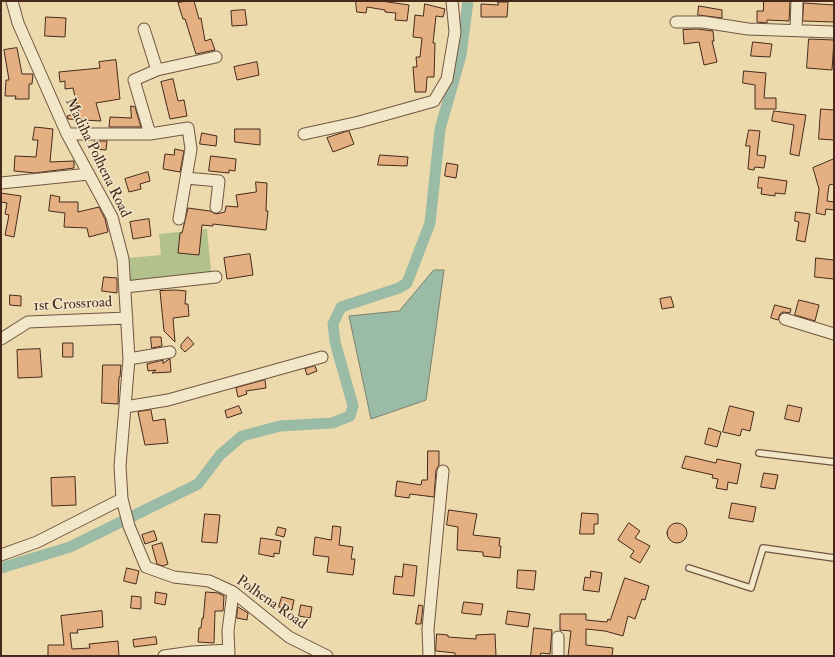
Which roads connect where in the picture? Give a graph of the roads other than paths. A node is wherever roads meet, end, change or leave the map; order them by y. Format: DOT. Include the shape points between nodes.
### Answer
graph roads {
  1 [pos="12,1"];
  2 [pos="452,1"];
  3 [pos="797,1"];
  4 [pos="676,22"];
  5 [pos="144,30"];
  6 [pos="796,30"];
  7 [pos="834,32"];
  8 [pos="216,57"];
  9 [pos="157,70"];
  10 [pos="67,134"];
  11 [pos="150,134"];
  12 [pos="304,134"];
  13 [pos="89,174"];
  14 [pos="186,178"];
  15 [pos="1,183"];
  16 [pos="216,207"];
  17 [pos="179,219"];
  18 [pos="216,277"];
  19 [pos="125,287"];
  20 [pos="127,318"];
  21 [pos="785,319"];
  22 [pos="834,334"];
  23 [pos="1,339"];
  24 [pos="170,352"];
  25 [pos="322,357"];
  26 [pos="129,359"];
  27 [pos="125,407"];
  28 [pos="759,453"];
  29 [pos="834,462"];
  30 [pos="443,471"];
  31 [pos="123,503"];
  32 [pos="129,526"];
  33 [pos="1,555"];
  34 [pos="834,558"];
  35 [pos="689,568"];
  36 [pos="233,592"];
  37 [pos="558,637"];
  38 [pos="229,653"];
  39 [pos="164,656"];
  40 [pos="327,656"];
  41 [pos="429,656"];
  42 [pos="558,656"];
  1 -- 10 [label="street, Madiha Polhena Road" via="18,24"];
  2 -- 12 [label="street" via="455,32 447,79 434,101"];
  3 -- 6 [label="street"];
  4 -- 6 [label="street" via="702,22 748,29"];
  5 -- 9 [label="street"];
  6 -- 7 [label="street"];
  8 -- 9 [label="street"];
  9 -- 11 [label="street" via="134,80"];
  10 -- 11 [label="street"];
  10 -- 13 [label="street, Madiha Polhena Road"];
  11 -- 14 [label="street" via="188,128 191,149"];
  13 -- 15 [label="street"];
  13 -- 19 [label="street, Madiha Polhena Road" via="112,217 123,259"];
  14 -- 16 [label="street" via="219,181"];
  14 -- 17 [label="street"];
  18 -- 19 [label="street"];
  19 -- 20 [label="street, Madiha Polhena Road"];
  20 -- 23 [label="street, 1st Crossroad" via="28,322"];
  20 -- 26 [label="street, Madiha Polhena Road"];
  21 -- 22 [label="street"];
  24 -- 26 [label="street"];
  25 -- 27 [label="street" via="168,400"];
  26 -- 27 [label="street, Madiha Polhena Road"];
  27 -- 31 [label="street, Madiha Polhena Road" via="120,466"];
  28 -- 29 [label="lane"];
  30 -- 41 [label="street" via="428,629"];
  31 -- 32 [label="street, Madiha Polhena Road"];
  31 -- 33 [label="street" via="37,542"];
  32 -- 36 [label="street, Polhena Road" via="146,567 174,577 209,581"];
  34 -- 35 [label="lane" via="763,548 751,588"];
  36 -- 38 [label="street" via="228,631"];
  36 -- 40 [label="street, Polhena Road" via="289,637"];
  37 -- 42 [label="street"];
  38 -- 39 [label="street" via="192,652"];
}
